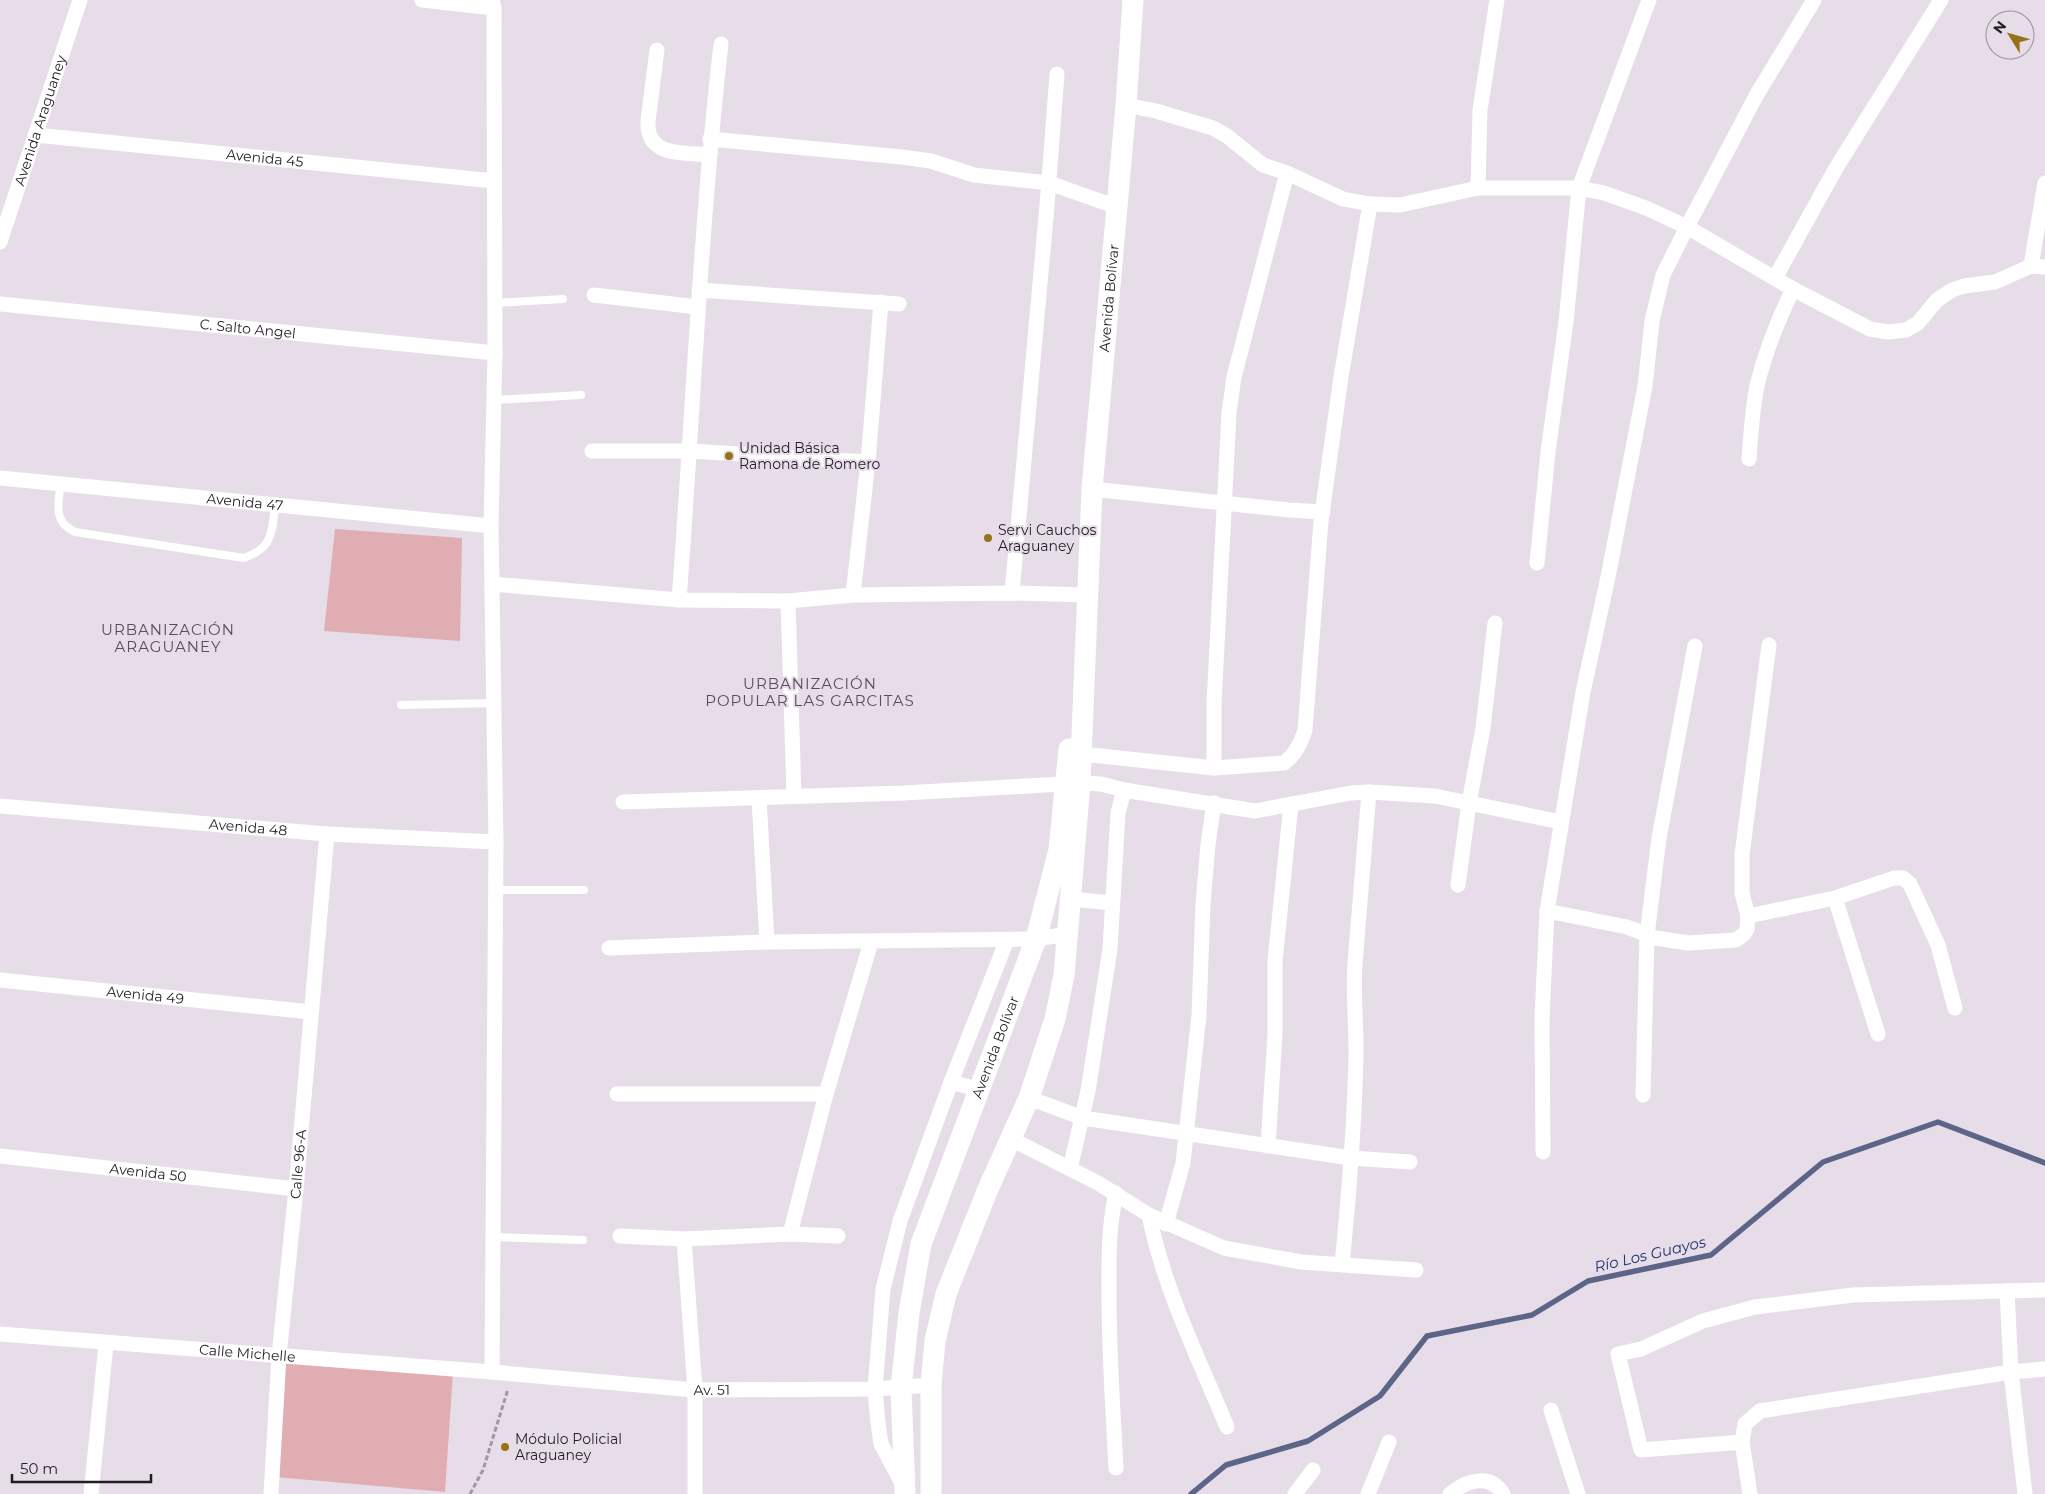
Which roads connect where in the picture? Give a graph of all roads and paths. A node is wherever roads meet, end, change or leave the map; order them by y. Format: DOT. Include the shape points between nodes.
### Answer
graph roads {
  1 [pos="80,0"];
  2 [pos="422,0"];
  3 [pos="1133,0"];
  4 [pos="1497,0"];
  5 [pos="1649,0"];
  6 [pos="1814,0"];
  7 [pos="1941,0"];
  8 [pos="493,4"];
  9 [pos="721,44"];
  10 [pos="656,50"];
  11 [pos="1057,74"];
  12 [pos="1126,105"];
  13 [pos="36,135"];
  14 [pos="710,140"];
  15 [pos="709,155"];
  16 [pos="1286,173"];
  17 [pos="494,180"];
  18 [pos="1049,183"];
  19 [pos="2045,183"];
  20 [pos="1478,188"];
  21 [pos="1579,188"];
  22 [pos="1370,204"];
  23 [pos="1116,207"];
  24 [pos="1687,227"];
  25 [pos="0,242"];
  26 [pos="2038,267"];
  27 [pos="1774,278"];
  28 [pos="1793,289"];
  29 [pos="699,290"];
  30 [pos="594,295"];
  31 [pos="563,299"];
  32 [pos="881,302"];
  33 [pos="495,303"];
  34 [pos="0,304"];
  35 [pos="899,304"];
  36 [pos="698,307"];
  37 [pos="495,353"];
  38 [pos="581,395"];
  39 [pos="494,400"];
  40 [pos="690,451"];
  41 [pos="592,452"];
  42 [pos="1749,459"];
  43 [pos="868,462"];
  44 [pos="0,478"];
  45 [pos="61,484"];
  46 [pos="1092,489"];
  47 [pos="1224,503"];
  48 [pos="275,505"];
  49 [pos="1323,512"];
  50 [pos="491,526"];
  51 [pos="1537,563"];
  52 [pos="492,584"];
  53 [pos="1012,593"];
  54 [pos="854,595"];
  55 [pos="1086,595"];
  56 [pos="680,600"];
  57 [pos="788,601"];
  58 [pos="1495,623"];
  59 [pos="1769,645"];
  60 [pos="1695,646"];
  61 [pos="494,703"];
  62 [pos="401,706"];
  63 [pos="1075,754"];
  64 [pos="1214,768"];
  65 [pos="1073,784"];
  66 [pos="1124,790"];
  67 [pos="1368,792"];
  68 [pos="794,795"];
  69 [pos="759,798"];
  70 [pos="622,802"];
  71 [pos="1214,803"];
  72 [pos="1469,803"];
  73 [pos="1291,804"];
  74 [pos="0,806"];
  75 [pos="1561,822"];
  76 [pos="326,834"];
  77 [pos="496,842"];
  78 [pos="1458,885"];
  79 [pos="495,890"];
  80 [pos="584,890"];
  81 [pos="1835,898"];
  82 [pos="1070,900"];
  83 [pos="1112,903"];
  84 [pos="1547,911"];
  85 [pos="1748,916"];
  86 [pos="1068,934"];
  87 [pos="1647,936"];
  88 [pos="1036,939"];
  89 [pos="1007,940"];
  90 [pos="768,942"];
  91 [pos="871,942"];
  92 [pos="609,948"];
  93 [pos="0,980"];
  94 [pos="1955,1008"];
  95 [pos="311,1012"];
  96 [pos="1878,1034"];
  97 [pos="950,1082"];
  98 [pos="980,1090"];
  99 [pos="617,1094"];
  100 [pos="826,1094"];
  101 [pos="1643,1095"];
  102 [pos="1029,1098"];
  103 [pos="1083,1118"];
  104 [pos="1186,1132"];
  105 [pos="1011,1140"];
  106 [pos="1268,1146"];
  107 [pos="1543,1152"];
  108 [pos="0,1156"];
  109 [pos="1351,1158"];
  110 [pos="1410,1162"];
  111 [pos="1070,1169"];
  112 [pos="296,1189"];
  113 [pos="1116,1193"];
  114 [pos="1149,1215"];
  115 [pos="1166,1224"];
  116 [pos="790,1234"];
  117 [pos="620,1236"];
  118 [pos="838,1236"];
  119 [pos="493,1237"];
  120 [pos="684,1239"];
  121 [pos="583,1240"];
  122 [pos="1342,1265"];
  123 [pos="1416,1270"];
  124 [pos="2045,1290"];
  125 [pos="2007,1292"];
  126 [pos="0,1334"];
  127 [pos="106,1344"];
  128 [pos="279,1356"];
  129 [pos="2045,1369"];
  130 [pos="492,1372"];
  131 [pos="2011,1372"];
  132 [pos="510,1374"];
  133 [pos="931,1384"];
  134 [pos="901,1388"];
  135 [pos="875,1389"];
  136 [pos="695,1390"];
  137 [pos="1550,1410"];
  138 [pos="1228,1427"];
  139 [pos="1389,1442"];
  140 [pos="1742,1442"];
  141 [pos="1116,1468"];
  142 [pos="1313,1470"];
  143 [pos="1499,1491"];
  144 [pos="905,1492"];
  145 [pos="91,1494"];
  146 [pos="270,1494"];
  147 [pos="470,1494"];
  148 [pos="695,1494"];
  149 [pos="931,1494"];
  150 [pos="1295,1494"];
  151 [pos="1368,1494"];
  152 [pos="1450,1494"];
  153 [pos="1578,1494"];
  154 [pos="1750,1494"];
  155 [pos="2025,1494"];
  1 -- 13 [label="street, Avenida Araguaney"];
  2 -- 8 [label="street"];
  3 -- 12 [label="main road, Avenida Bolívar"];
  4 -- 20 [label="street" via="1480,110"];
  5 -- 21 [label="street"];
  6 -- 24 [label="street" via="1756,96"];
  7 -- 27 [label="street" via="1836,168"];
  8 -- 17 [label="street"];
  9 -- 14 [label="street"];
  10 -- 15 [label="street" via="647,130 650,139 665,150"];
  11 -- 18 [label="street"];
  12 -- 16 [label="street" via="1156,110 1212,128 1263,165"];
  12 -- 23 [label="main road, Avenida Bolívar"];
  13 -- 17 [label="street, Avenida 45"];
  13 -- 25 [label="street, Avenida Araguaney"];
  14 -- 15 [label="street"];
  14 -- 18 [label="street" via="902,156 931,161 974,175"];
  15 -- 29 [label="street"];
  16 -- 22 [label="street" via="1343,199"];
  16 -- 47 [label="street" via="1234,378 1228,413"];
  17 -- 33 [label="street"];
  18 -- 23 [label="street"];
  18 -- 53 [label="street"];
  19 -- 26 [label="street"];
  20 -- 21 [label="street"];
  20 -- 22 [label="street" via="1400,205"];
  21 -- 24 [label="street" via="1646,208"];
  21 -- 51 [label="street"];
  22 -- 49 [label="street" via="1341,377"];
  23 -- 46 [label="main road, Avenida Bolívar"];
  24 -- 27 [label="street"];
  24 -- 75 [label="street" via="1664,275 1652,321 1643,395 1583,692"];
  26 -- 28 [label="street" via="1995,282 1964,286 1945,293 1918,323 1906,330 1888,332 1870,329"];
  27 -- 28 [label="street"];
  28 -- 42 [label="street" via="1780,315 1757,386"];
  29 -- 32 [label="street"];
  29 -- 36 [label="street"];
  30 -- 36 [label="street"];
  31 -- 33 [label="lane"];
  32 -- 35 [label="street"];
  32 -- 43 [label="street"];
  33 -- 37 [label="street"];
  34 -- 37 [label="street, C. Salto Angel"];
  36 -- 40 [label="street"];
  37 -- 39 [label="street"];
  38 -- 39 [label="lane"];
  39 -- 50 [label="street"];
  40 -- 41 [label="street"];
  40 -- 43 [label="street"];
  40 -- 56 [label="street"];
  43 -- 54 [label="street"];
  44 -- 45 [label="street, Avenida 47"];
  45 -- 48 [label="street, Avenida 47"];
  45 -- 48 [label="lane" via="60,519 66,528 75,532 244,558 265,547 271,536"];
  46 -- 47 [label="street"];
  46 -- 55 [label="main road, Avenida Bolívar"];
  47 -- 49 [label="street"];
  47 -- 64 [label="street"];
  48 -- 50 [label="street, Avenida 47"];
  49 -- 64 [label="street" via="1305,730 1300,746 1284,763"];
  50 -- 52 [label="street"];
  52 -- 56 [label="street"];
  52 -- 61 [label="street"];
  53 -- 54 [label="street"];
  53 -- 55 [label="street"];
  54 -- 57 [label="street"];
  55 -- 63 [label="main road, Avenida Bolívar"];
  56 -- 57 [label="street"];
  57 -- 68 [label="street"];
  58 -- 72 [label="street" via="1483,728"];
  59 -- 85 [label="street" via="1742,855 1742,894"];
  60 -- 87 [label="street" via="1659,838"];
  61 -- 62 [label="lane"];
  61 -- 77 [label="street"];
  63 -- 64 [label="street"];
  63 -- 65 [label="main road, Avenida Bolívar"];
  65 -- 66 [label="street" via="1101,784"];
  65 -- 68 [label="street"];
  65 -- 82 [label="main road, Avenida Bolívar"];
  65 -- 88 [label="main road, Avenida Bolívar"];
  66 -- 71 [label="street"];
  66 -- 83 [label="street" via="1118,813"];
  67 -- 72 [label="street" via="1435,796"];
  67 -- 73 [label="street"];
  67 -- 109 [label="street" via="1354,990 1356,1052"];
  68 -- 69 [label="street"];
  69 -- 70 [label="street"];
  69 -- 90 [label="street"];
  71 -- 73 [label="street" via="1255,811"];
  71 -- 104 [label="street" via="1203,904 1199,1014"];
  72 -- 75 [label="street"];
  72 -- 78 [label="street"];
  73 -- 106 [label="street" via="1276,960"];
  74 -- 76 [label="street, Avenida 48"];
  75 -- 84 [label="street"];
  76 -- 77 [label="street, Avenida 48"];
  76 -- 95 [label="street, Calle 96-A"];
  77 -- 79 [label="street"];
  79 -- 80 [label="lane"];
  79 -- 119 [label="street"];
  81 -- 85 [label="street"];
  81 -- 94 [label="street" via="1894,878 1903,878 1910,884 1938,945"];
  81 -- 96 [label="street"];
  82 -- 83 [label="street"];
  82 -- 86 [label="main road, Avenida Bolívar"];
  83 -- 103 [label="street" via="1110,949"];
  84 -- 87 [label="street" via="1640,930"];
  84 -- 107 [label="street" via="1542,1018"];
  85 -- 87 [label="street" via="1747,929 1736,940 1688,944"];
  86 -- 88 [label="street"];
  86 -- 102 [label="main road, Avenida Bolívar" via="1055,1019"];
  87 -- 101 [label="street"];
  88 -- 89 [label="street"];
  88 -- 98 [label="main road, Avenida Bolívar"];
  89 -- 91 [label="street"];
  89 -- 97 [label="street"];
  90 -- 91 [label="street"];
  90 -- 92 [label="street"];
  91 -- 100 [label="street"];
  93 -- 95 [label="street, Avenida 49"];
  95 -- 112 [label="street, Calle 96-A"];
  97 -- 98 [label="street"];
  97 -- 135 [label="street" via="900,1221 883,1289"];
  98 -- 134 [label="main road, Avenida Bolívar" via="921,1244 909,1312"];
  99 -- 100 [label="street"];
  100 -- 116 [label="street"];
  102 -- 103 [label="street"];
  102 -- 105 [label="main road, Avenida Bolívar"];
  103 -- 104 [label="street"];
  103 -- 111 [label="street"];
  104 -- 106 [label="street"];
  104 -- 115 [label="street" via="1183,1163"];
  105 -- 111 [label="street"];
  105 -- 133 [label="main road, Avenida Bolívar" via="946,1294 935,1341"];
  106 -- 109 [label="street"];
  108 -- 112 [label="street, Avenida 50"];
  109 -- 110 [label="street"];
  109 -- 122 [label="street"];
  111 -- 113 [label="street"];
  112 -- 128 [label="street, Calle 96-A"];
  113 -- 114 [label="street"];
  113 -- 141 [label="street" via="1110,1220 1109,1334"];
  114 -- 115 [label="street"];
  114 -- 138 [label="street" via="1165,1278"];
  115 -- 122 [label="street" via="1224,1248 1301,1262"];
  116 -- 118 [label="street"];
  116 -- 120 [label="street"];
  117 -- 120 [label="street"];
  119 -- 121 [label="lane"];
  119 -- 130 [label="street"];
  120 -- 136 [label="street"];
  122 -- 123 [label="street"];
  124 -- 125 [label="street"];
  125 -- 131 [label="street"];
  125 -- 140 [label="street" via="1853,1295 1755,1307 1703,1321 1641,1349 1618,1354 1641,1450"];
  126 -- 127 [label="street, Calle Michelle"];
  127 -- 128 [label="street, Calle Michelle"];
  127 -- 145 [label="street"];
  128 -- 130 [label="street, Calle Michelle"];
  128 -- 146 [label="street, Calle 96-A"];
  129 -- 131 [label="street"];
  130 -- 132 [label="street, Av. 51"];
  131 -- 140 [label="street" via="1760,1411 1745,1424"];
  131 -- 155 [label="street"];
  132 -- 136 [label="street, Av. 51"];
  132 -- 147 [label="path" via="483,1470"];
  133 -- 134 [label="street, Av. 51"];
  133 -- 149 [label="main road, Avenida Bolívar"];
  134 -- 135 [label="street, Av. 51"];
  134 -- 144 [label="main road, Avenida Bolívar"];
  135 -- 136 [label="street, Av. 51"];
  135 -- 144 [label="street" via="881,1444"];
  136 -- 148 [label="street"];
  137 -- 153 [label="street"];
  139 -- 151 [label="street"];
  140 -- 154 [label="street"];
  142 -- 150 [label="street"];
  143 -- 152 [label="street" via="1484,1480 1466,1484"];
}
